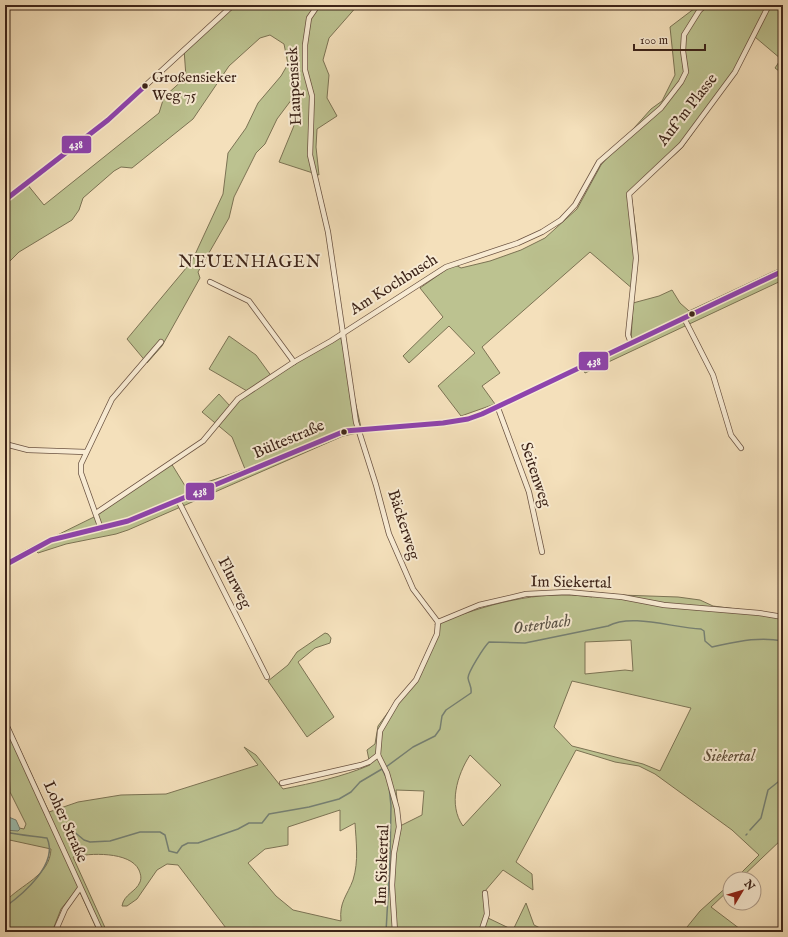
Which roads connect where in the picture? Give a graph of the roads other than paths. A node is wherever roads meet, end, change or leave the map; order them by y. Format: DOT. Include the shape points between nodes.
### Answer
graph roads {
  1 [pos="233,5"];
  2 [pos="318,5"];
  3 [pos="705,5"];
  4 [pos="769,5"];
  5 [pos="5,200"];
  6 [pos="783,271"];
  7 [pos="210,282"];
  8 [pos="684,318"];
  9 [pos="342,332"];
  10 [pos="160,342"];
  11 [pos="631,343"];
  12 [pos="294,362"];
  13 [pos="498,408"];
  14 [pos="358,428"];
  15 [pos="5,444"];
  16 [pos="741,448"];
  17 [pos="86,452"];
  18 [pos="178,500"];
  19 [pos="96,513"];
  20 [pos="101,529"];
  21 [pos="542,552"];
  22 [pos="5,565"];
  23 [pos="783,617"];
  24 [pos="438,622"];
  25 [pos="267,677"];
  26 [pos="5,722"];
  27 [pos="378,755"];
  28 [pos="282,783"];
  29 [pos="80,888"];
  30 [pos="485,893"];
  31 [pos="55,932"];
  32 [pos="101,932"];
  33 [pos="395,932"];
  34 [pos="481,932"];
  1 -- 5 [label="street" via="108,120"];
  2 -- 9 [label="street, Haupensiek" via="309,18 305,45 305,70 312,96 310,155 328,232"];
  3 -- 9 [label="street, Am Kochbusch" via="684,35 686,72 681,82 661,108 599,162 575,205 561,220 518,243 446,267"];
  4 -- 11 [label="street, Auf'm Plasse" via="735,72 686,138 629,194 636,258 628,335"];
  6 -- 8 [label="street, Bültestraße"];
  7 -- 12 [label="street" via="249,301"];
  8 -- 11 [label="street, Bültestraße"];
  8 -- 16 [label="street" via="713,375 731,435"];
  9 -- 12 [label="street, Am Kochbusch"];
  9 -- 14 [label="street, Haupensiek"];
  10 -- 17 [label="street" via="112,399"];
  11 -- 13 [label="street, Bültestraße"];
  12 -- 19 [label="street, Am Kochbusch" via="238,399 203,441"];
  13 -- 14 [label="street, Bültestraße" via="468,419 444,423"];
  13 -- 21 [label="street, Seitenweg" via="530,492"];
  14 -- 18 [label="street, Bültestraße" via="338,433"];
  14 -- 24 [label="street, Bäckerweg" via="389,534 398,556 413,589"];
  15 -- 17 [label="street" via="28,450"];
  17 -- 19 [label="street" via="81,464 81,473"];
  18 -- 20 [label="street, Bültestraße" via="128,521"];
  18 -- 25 [label="street, Flurweg"];
  19 -- 20 [label="street"];
  20 -- 22 [label="street, Bültestraße" via="71,534 47,542"];
  23 -- 24 [label="street, Im Siekertal" via="567,592 526,594 478,605"];
  24 -- 27 [label="street" via="437,634 416,680 397,702 380,731"];
  26 -- 29 [label="street, Loher Straße"];
  27 -- 28 [label="street" via="361,765"];
  27 -- 33 [label="street, Im Siekertal" via="397,809 399,827 392,885"];
  29 -- 31 [label="street" via="65,909"];
  29 -- 32 [label="street, Loher Straße"];
  30 -- 34 [label="street" via="487,914"];
}
